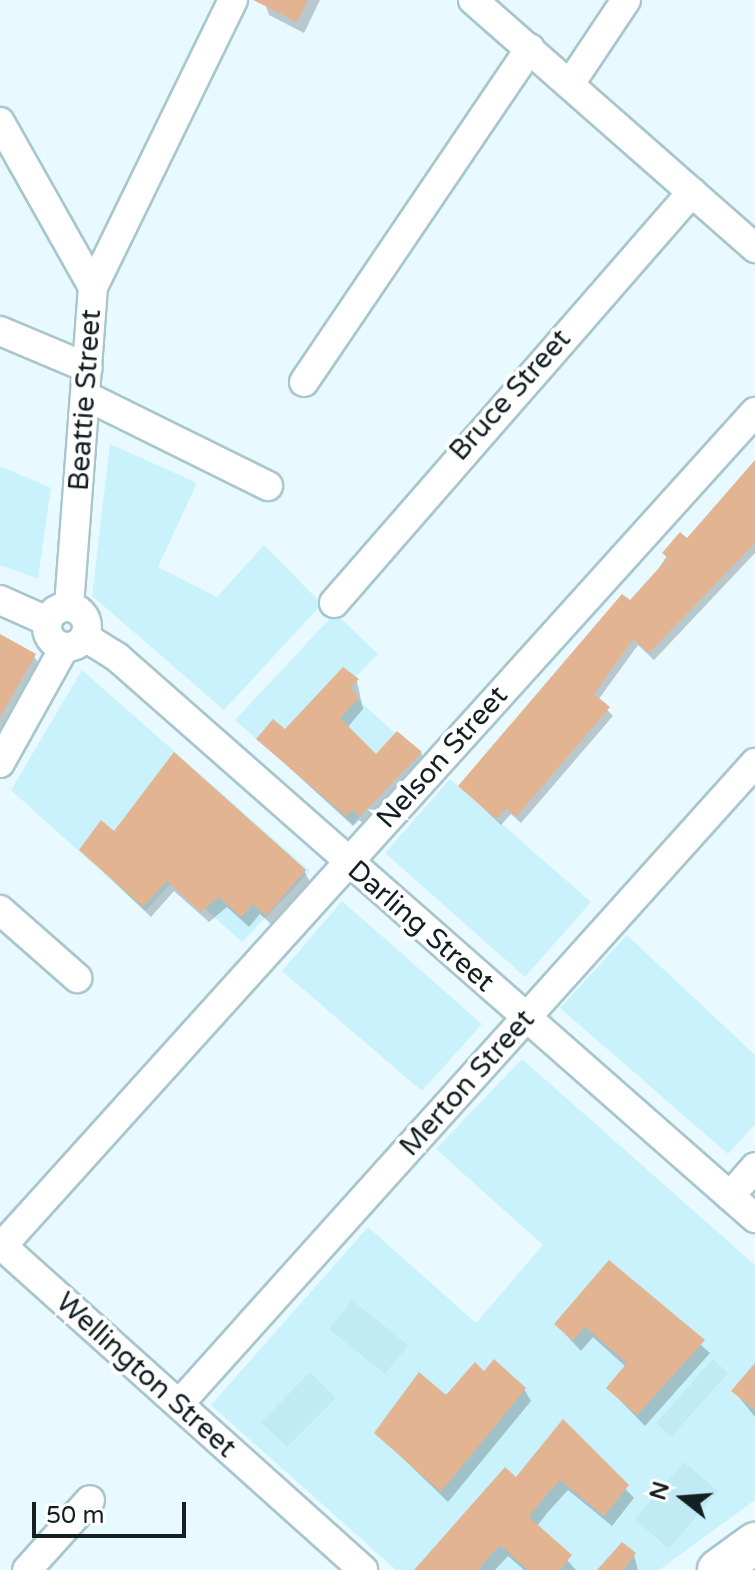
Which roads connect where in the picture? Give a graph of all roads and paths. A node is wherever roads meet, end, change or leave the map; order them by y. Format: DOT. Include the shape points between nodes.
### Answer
graph roads {
  1 [pos="233,0"];
  2 [pos="473,0"];
  3 [pos="626,0"];
  4 [pos="530,48"];
  5 [pos="570,84"];
  6 [pos="0,122"];
  7 [pos="692,192"];
  8 [pos="752,239"];
  9 [pos="93,287"];
  10 [pos="0,331"];
  11 [pos="88,368"];
  12 [pos="304,382"];
  13 [pos="86,396"];
  14 [pos="755,412"];
  15 [pos="268,486"];
  16 [pos="0,600"];
  17 [pos="334,603"];
  18 [pos="58,614"];
  19 [pos="74,642"];
  20 [pos="0,763"];
  21 [pos="755,763"];
  22 [pos="347,861"];
  23 [pos="0,910"];
  24 [pos="77,978"];
  25 [pos="525,1018"];
  26 [pos="755,1167"];
  27 [pos="730,1196"];
  28 [pos="755,1218"];
  29 [pos="1,1245"];
  30 [pos="179,1404"];
  31 [pos="90,1500"];
  32 [pos="755,1543"];
  33 [pos="27,1570"];
  34 [pos="363,1570"];
  35 [pos="718,1570"];
  1 -- 9 [label="street"];
  2 -- 4 [label="street"];
  3 -- 5 [label="street"];
  4 -- 5 [label="street"];
  4 -- 12 [label="street"];
  5 -- 7 [label="street"];
  6 -- 9 [label="street, Beattie Street"];
  7 -- 8 [label="street"];
  7 -- 17 [label="street, Bruce Street"];
  9 -- 11 [label="street, Beattie Street"];
  10 -- 11 [label="street"];
  11 -- 13 [label="street, Beattie Street"];
  13 -- 15 [label="street"];
  13 -- 18 [label="street, Beattie Street"];
  14 -- 22 [label="street, Nelson Street"];
  16 -- 18 [label="street"];
  18 -- 19 [label="street" via="49,638"];
  19 -- 20 [label="street"];
  19 -- 22 [label="street, Darling Street" via="117,657"];
  21 -- 25 [label="street, Merton Street"];
  22 -- 25 [label="street, Darling Street"];
  22 -- 29 [label="street, Nelson Street"];
  23 -- 24 [label="street"];
  25 -- 27 [label="street, Darling Street"];
  25 -- 30 [label="street, Merton Street"];
  26 -- 27 [label="street"];
  27 -- 28 [label="street, Darling Street"];
  29 -- 30 [label="street, Wellington Street"];
  30 -- 34 [label="street, Wellington Street"];
  31 -- 33 [label="street"];
  32 -- 35 [label="highway"];
}
